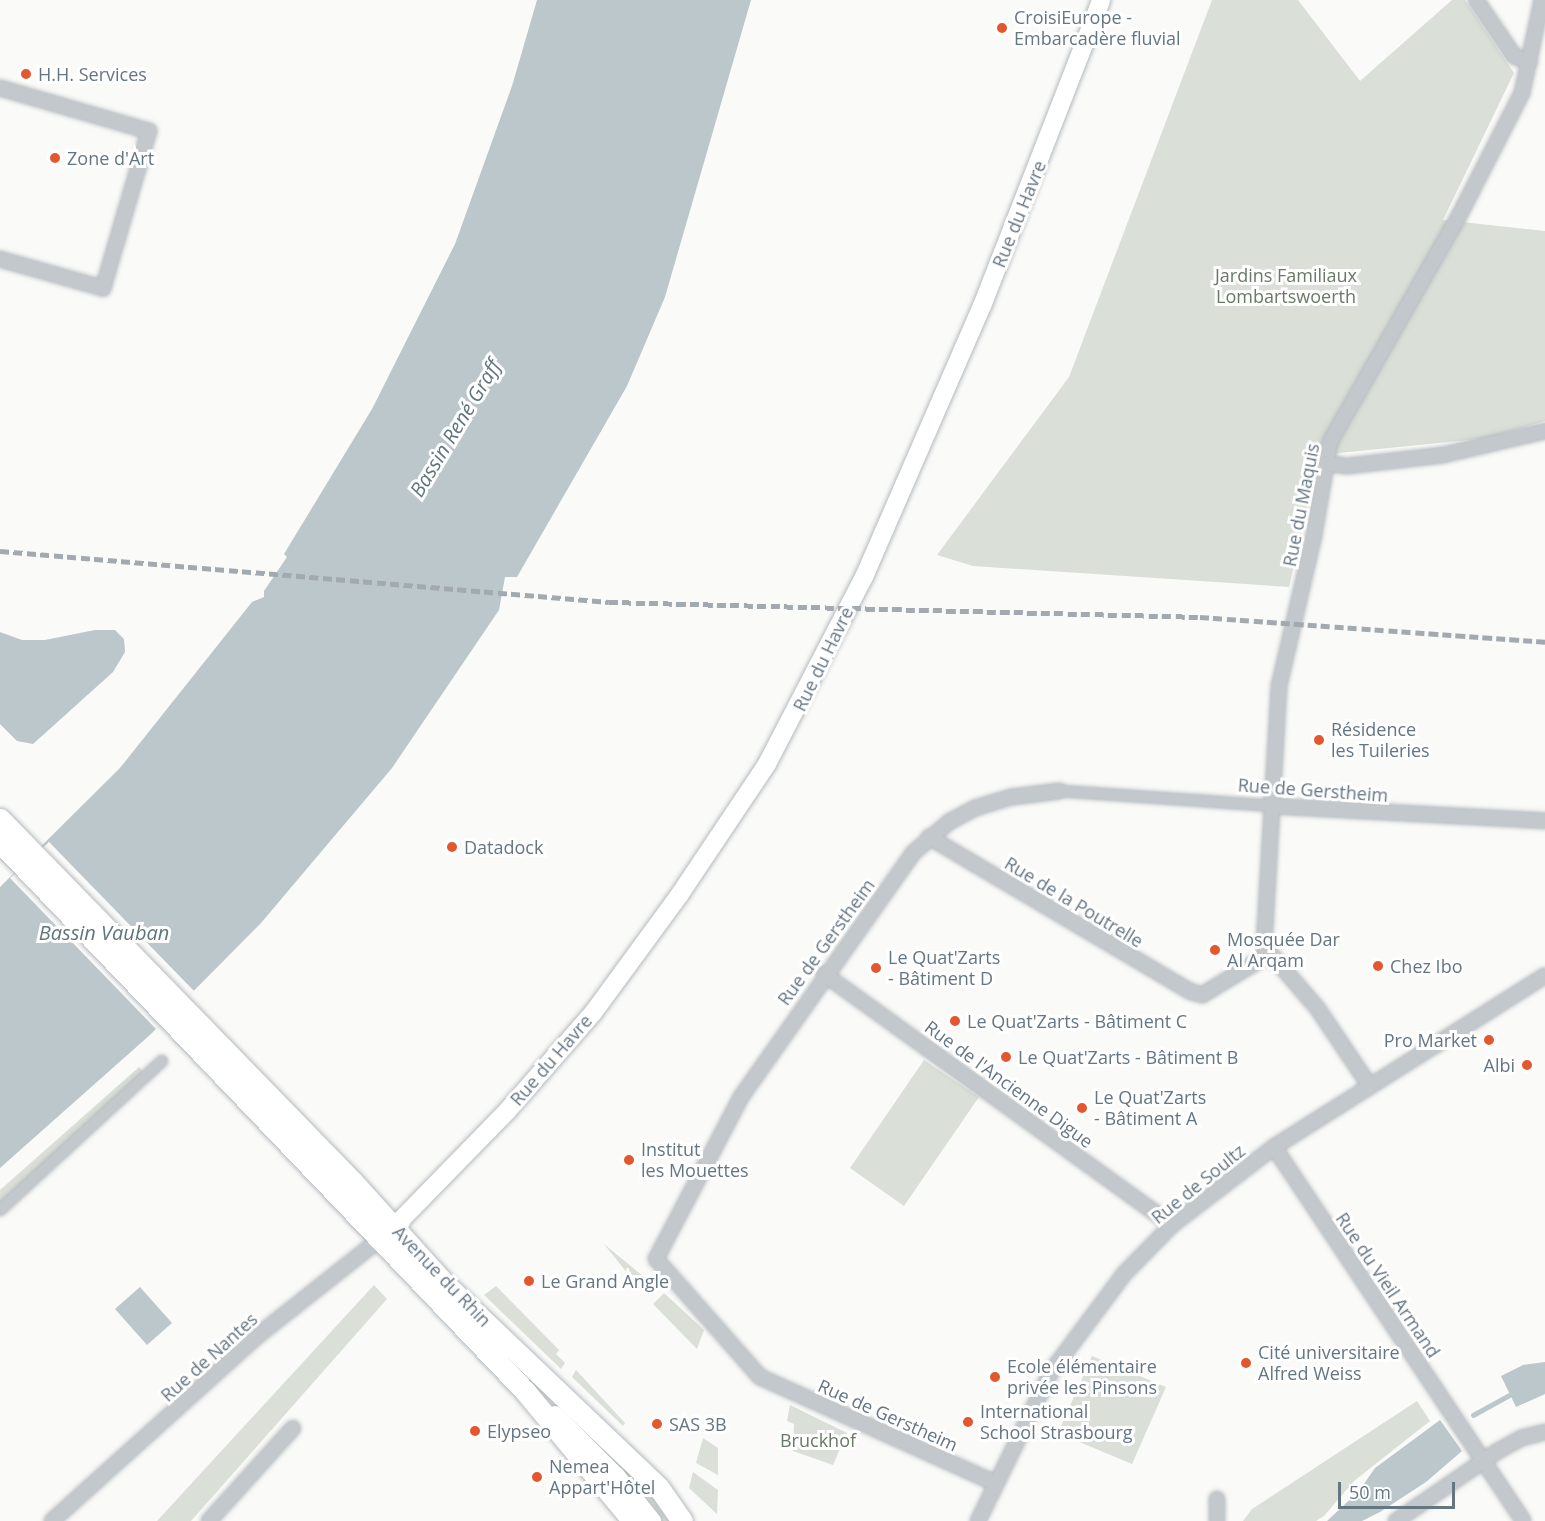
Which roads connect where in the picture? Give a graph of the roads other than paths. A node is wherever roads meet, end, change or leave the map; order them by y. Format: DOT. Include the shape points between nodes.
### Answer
graph roads {
  1 [pos="1101,0"];
  2 [pos="1476,0"];
  3 [pos="1542,0"];
  4 [pos="1530,62"];
  5 [pos="0,88"];
  6 [pos="0,259"];
  7 [pos="1545,431"];
  8 [pos="1325,463"];
  9 [pos="1060,791"];
  10 [pos="1272,806"];
  11 [pos="0,819"];
  12 [pos="1545,821"];
  13 [pos="929,837"];
  14 [pos="0,842"];
  15 [pos="1268,955"];
  16 [pos="824,974"];
  17 [pos="1545,976"];
  18 [pos="197,1034"];
  19 [pos="162,1061"];
  20 [pos="1369,1085"];
  21 [pos="1274,1147"];
  22 [pos="0,1210"];
  23 [pos="1172,1225"];
  24 [pos="387,1233"];
  25 [pos="525,1391"];
  26 [pos="292,1428"];
  27 [pos="1545,1432"];
  28 [pos="1484,1460"];
  29 [pos="995,1483"];
  30 [pos="659,1488"];
  31 [pos="1217,1498"];
  32 [pos="52,1521"];
  33 [pos="209,1521"];
  34 [pos="633,1521"];
  35 [pos="652,1521"];
  36 [pos="682,1521"];
  37 [pos="699,1521"];
  38 [pos="978,1521"];
  39 [pos="1217,1521"];
  40 [pos="1396,1521"];
  41 [pos="1523,1521"];
  1 -- 24 [label="main road, Rue du Havre" via="978,317 864,577 772,756 680,894 593,1012 508,1110"];
  2 -- 4 [label="street" via="1514,56"];
  3 -- 4 [label="street, Rue du Maquis"];
  4 -- 8 [label="street, Rue du Maquis" via="1522,93 1464,206 1330,442"];
  5 -- 6 [label="street" via="149,131 103,288"];
  7 -- 8 [label="street" via="1443,455 1347,466"];
  8 -- 10 [label="street, Rue du Maquis" via="1314,536 1279,686"];
  9 -- 10 [label="street, Rue de Gerstheim"];
  9 -- 13 [label="street, Rue de Gerstheim" via="1012,797 975,808"];
  10 -- 12 [label="street, Rue de Gerstheim"];
  10 -- 15 [label="street, Rue du Maquis" via="1264,946"];
  11 -- 18 [label="main road"];
  13 -- 15 [label="street, Rue de la Poutrelle" via="1202,995"];
  13 -- 16 [label="street, Rue de Gerstheim"];
  14 -- 18 [label="main road"];
  15 -- 20 [label="street" via="1318,1009"];
  16 -- 23 [label="street, Rue de l'Ancienne Digue"];
  16 -- 29 [label="street, Rue de Gerstheim" via="741,1097 656,1259 760,1377"];
  17 -- 20 [label="street, Rue de Soultz"];
  18 -- 24 [label="main road, Avenue du Rhin" via="267,1124"];
  19 -- 22 [label="street"];
  20 -- 21 [label="street, Rue de Soultz"];
  21 -- 23 [label="street, Rue de Soultz"];
  21 -- 28 [label="street, Rue du Vieil Armand"];
  23 -- 29 [label="street, Rue de Soultz" via="1124,1274 1051,1372"];
  24 -- 25 [label="main road, Avenue du Rhin"];
  24 -- 30 [label="main road, Avenue du Rhin"];
  24 -- 32 [label="street, Rue de Nantes" via="261,1334"];
  25 -- 34 [label="main road, Avenue du Rhin"];
  25 -- 35 [label="main road" via="583,1442"];
  26 -- 33 [label="street"];
  27 -- 28 [label="street" via="1521,1438"];
  28 -- 40 [label="street"];
  28 -- 41 [label="street, Rue du Vieil Armand"];
  29 -- 38 [label="street, Rue de Soultz"];
  30 -- 36 [label="main road, Avenue du Rhin"];
  30 -- 37 [label="main road"];
  31 -- 39 [label="street"];
}
